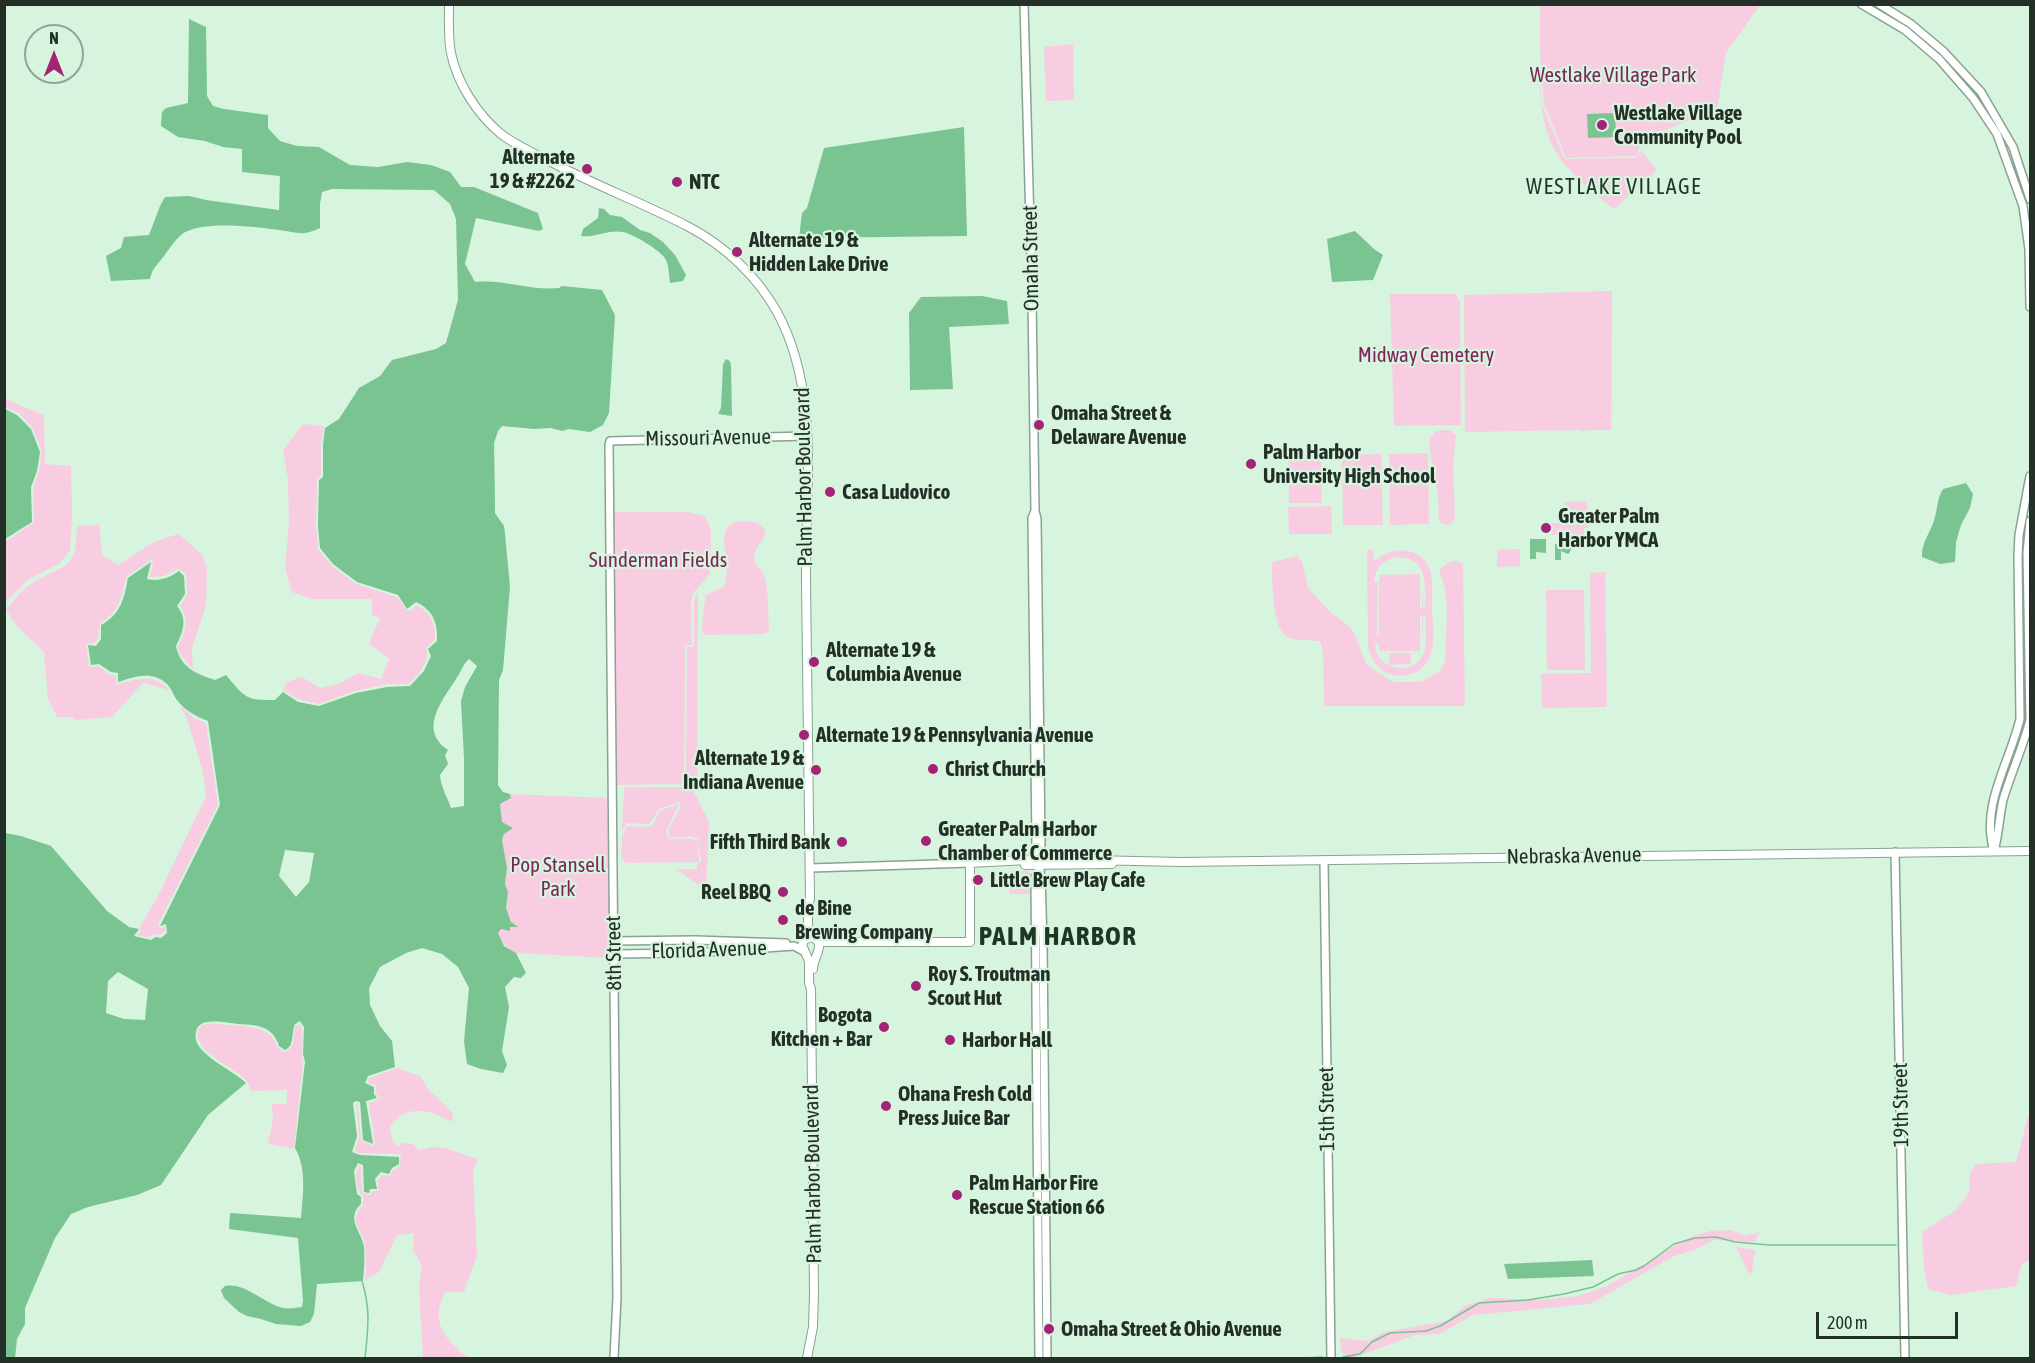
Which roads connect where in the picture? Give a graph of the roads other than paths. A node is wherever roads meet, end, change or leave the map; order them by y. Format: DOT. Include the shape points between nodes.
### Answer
graph roads {
  1 [pos="448,4"];
  2 [pos="1024,4"];
  3 [pos="1861,4"];
  4 [pos="1879,4"];
  5 [pos="2031,200"];
  6 [pos="2031,307"];
  7 [pos="807,436"];
  8 [pos="610,441"];
  9 [pos="2031,476"];
  10 [pos="2031,521"];
  11 [pos="2018,612"];
  12 [pos="2028,612"];
  13 [pos="2029,678"];
  14 [pos="2019,679"];
  15 [pos="2011,752"];
  16 [pos="2019,756"];
  17 [pos="1991,812"];
  18 [pos="2000,814"];
  19 [pos="1995,851"];
  20 [pos="2031,851"];
  21 [pos="1895,852"];
  22 [pos="1324,860"];
  23 [pos="1039,862"];
  24 [pos="970,863"];
  25 [pos="810,868"];
  26 [pos="810,899"];
  27 [pos="613,940"];
  28 [pos="817,940"];
  29 [pos="804,941"];
  30 [pos="870,943"];
  31 [pos="804,952"];
  32 [pos="818,952"];
  33 [pos="613,954"];
  34 [pos="811,989"];
  35 [pos="614,1359"];
  36 [pos="807,1359"];
  37 [pos="1039,1359"];
  38 [pos="1047,1359"];
  39 [pos="1331,1359"];
  40 [pos="1905,1359"];
  1 -- 7 [label="main road, Palm Harbor Boulevard" via="451,53 463,86 484,117 502,134 569,172 691,228 751,275 778,314 797,358"];
  2 -- 23 [label="street, Omaha Street" via="1037,519"];
  3 -- 6 [label="street" via="1905,30 1939,59 1973,98 1997,134 2023,206"];
  4 -- 5 [label="street" via="1943,51 1981,92 2013,147"];
  7 -- 8 [label="street, Missouri Avenue"];
  7 -- 25 [label="main road, Palm Harbor Boulevard"];
  8 -- 27 [label="street, 8th Street"];
  9 -- 11 [label="street" via="2019,535"];
  10 -- 12 [label="street"];
  11 -- 12 [label="street"];
  11 -- 14 [label="street"];
  12 -- 13 [label="street"];
  13 -- 14 [label="street"];
  13 -- 16 [label="street" via="2030,720"];
  14 -- 15 [label="street" via="2020,719"];
  15 -- 16 [label="street"];
  15 -- 17 [label="street"];
  16 -- 18 [label="street"];
  17 -- 18 [label="street"];
  17 -- 19 [label="street" via="1989,835"];
  18 -- 19 [label="street"];
  19 -- 20 [label="main road, Nebraska Avenue"];
  19 -- 21 [label="main road, Nebraska Avenue"];
  21 -- 22 [label="main road, Nebraska Avenue"];
  21 -- 40 [label="street, 19th Street"];
  22 -- 23 [label="main road, Nebraska Avenue"];
  22 -- 39 [label="street, 15th Street"];
  23 -- 24 [label="main road, Nebraska Avenue"];
  23 -- 37 [label="street, Omaha Street" via="1035,877"];
  23 -- 38 [label="street, Omaha Street"];
  24 -- 25 [label="street, Nebraska Avenue"];
  24 -- 30 [label="main road" via="970,942"];
  25 -- 26 [label="main road"];
  26 -- 28 [label="main road"];
  26 -- 29 [label="main road"];
  27 -- 29 [label="street, Florida Avenue"];
  27 -- 33 [label="street, 8th Street"];
  28 -- 29 [label="main road" via="811,937"];
  28 -- 30 [label="main road"];
  28 -- 32 [label="main road"];
  29 -- 31 [label="main road"];
  30 -- 32 [label="main road" via="829,947"];
  31 -- 32 [label="main road"];
  31 -- 33 [label="street, Florida Avenue" via="794,946"];
  31 -- 34 [label="main road, Palm Harbor Boulevard" via="809,961"];
  32 -- 34 [label="main road, Palm Harbor Boulevard" via="813,961"];
  33 -- 35 [label="street, 8th Street" via="617,1297"];
  34 -- 36 [label="main road, Palm Harbor Boulevard" via="814,1294"];
}
